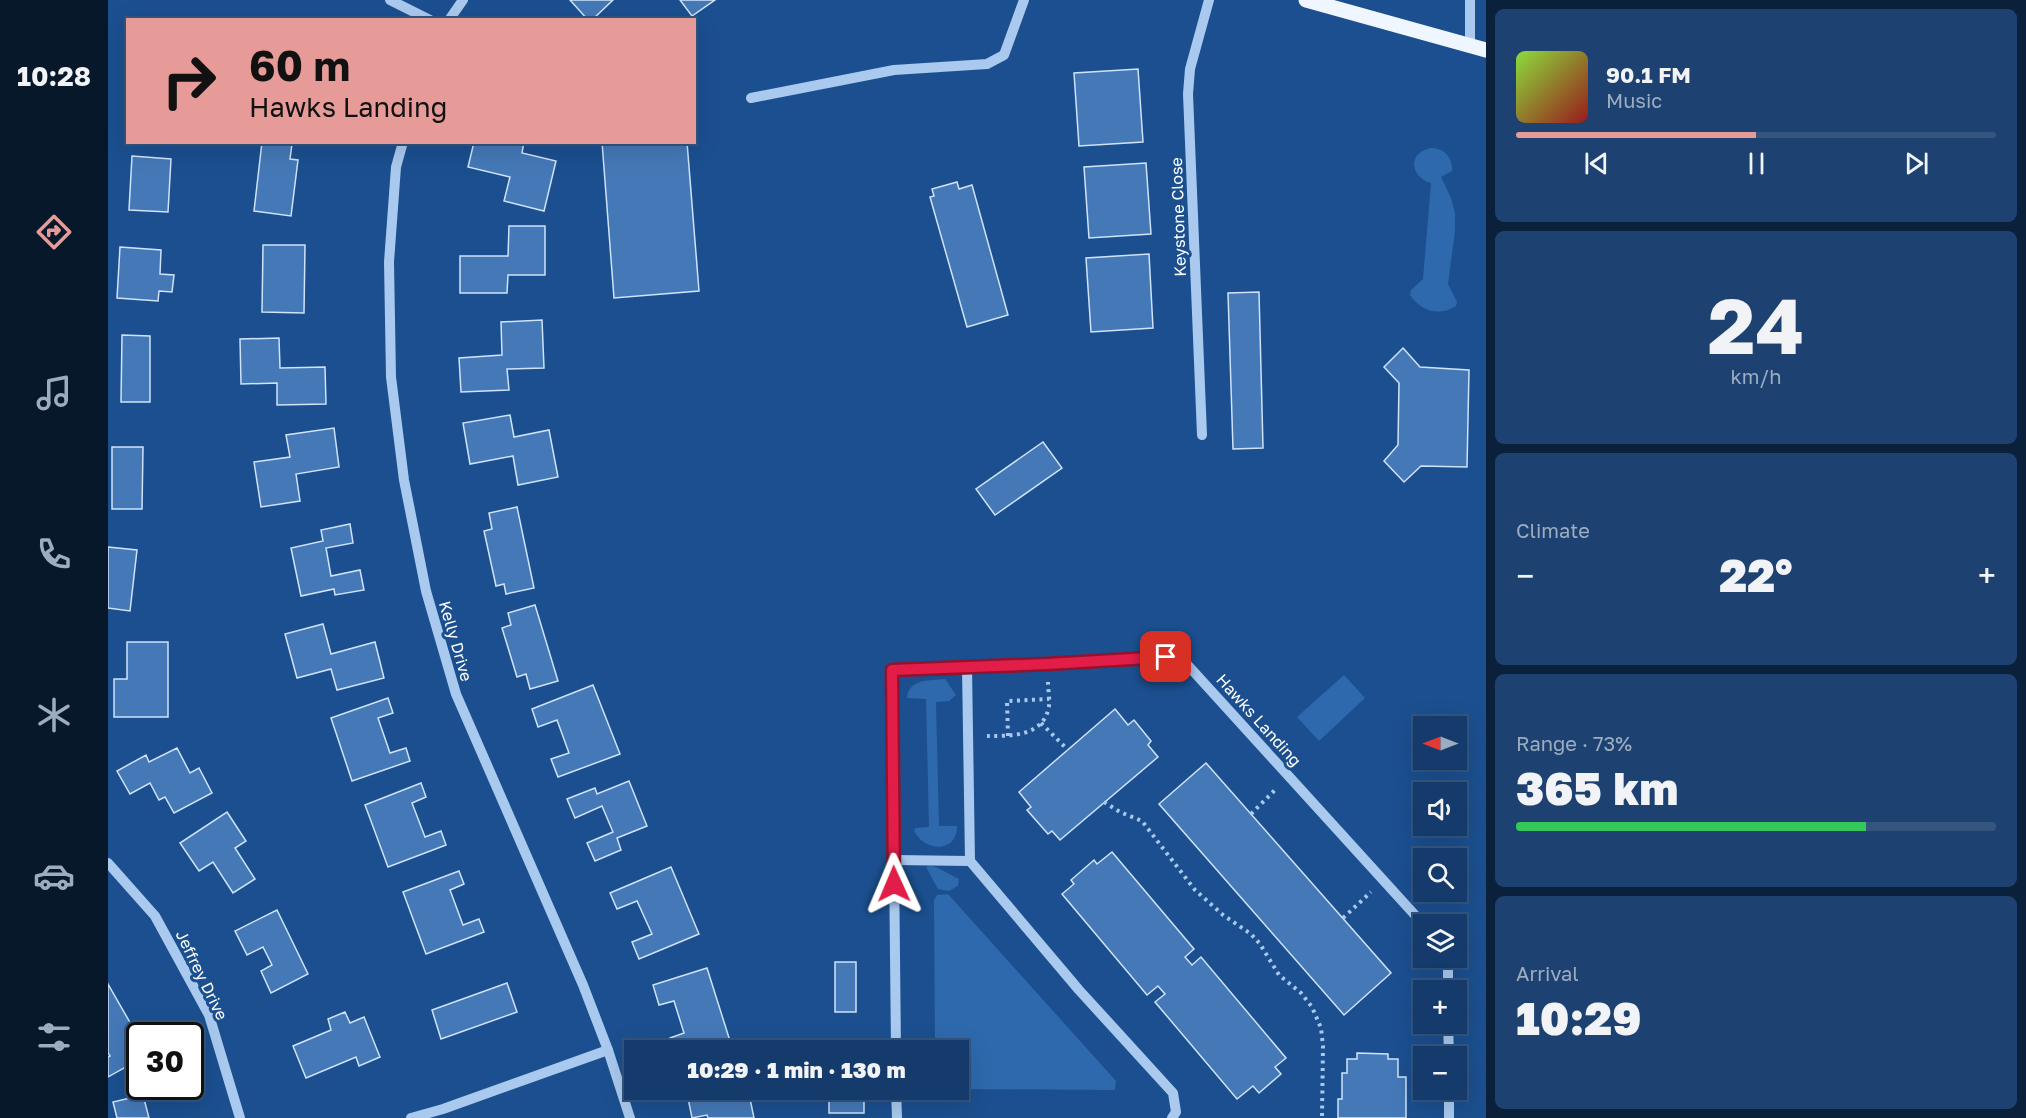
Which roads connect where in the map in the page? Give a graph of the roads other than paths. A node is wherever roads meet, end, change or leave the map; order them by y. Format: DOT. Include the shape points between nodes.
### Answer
graph roads {
  1 [pos="390,0"];
  2 [pos="463,0"];
  3 [pos="1024,0"];
  4 [pos="1209,0"];
  5 [pos="1306,0"];
  6 [pos="1470,0"];
  7 [pos="426,18"];
  8 [pos="450,18"];
  9 [pos="1470,45"];
  10 [pos="1486,50"];
  11 [pos="751,98"];
  12 [pos="402,144"];
  13 [pos="1202,435"];
  14 [pos="967,667"];
  15 [pos="894,860"];
  16 [pos="970,861"];
  17 [pos="108,863"];
  18 [pos="1414,914"];
  19 [pos="896,1040"];
  20 [pos="608,1050"];
  21 [pos="896,1100"];
  22 [pos="1449,1100"];
  23 [pos="240,1118"];
  24 [pos="411,1118"];
  25 [pos="630,1118"];
  26 [pos="897,1118"];
  27 [pos="1172,1118"];
  28 [pos="1449,1118"];
  1 -- 7 [label="street"];
  2 -- 8 [label="street"];
  3 -- 11 [label="street" via="1004,55 987,64 894,70"];
  4 -- 13 [label="street, Keystone Close" via="1190,69 1188,94"];
  5 -- 9 [label="main road"];
  6 -- 9 [label="street"];
  9 -- 10 [label="main road"];
  12 -- 20 [label="street, Kelly Drive" via="396,167 389,262 392,377 404,480 426,591 456,694"];
  14 -- 15 [label="street, Hawks Landing" via="892,670"];
  14 -- 16 [label="street"];
  14 -- 18 [label="street, Hawks Landing" via="1166,657 1184,661"];
  15 -- 16 [label="street"];
  15 -- 19 [label="street, Hawks Landing"];
  16 -- 27 [label="street" via="1173,1094 1176,1112"];
  17 -- 23 [label="street, Jeffrey Drive" via="155,916 208,1015"];
  20 -- 24 [label="street"];
  20 -- 25 [label="street, Kelly Drive"];
  21 -- 26 [label="street"];
  22 -- 28 [label="street"];
}
